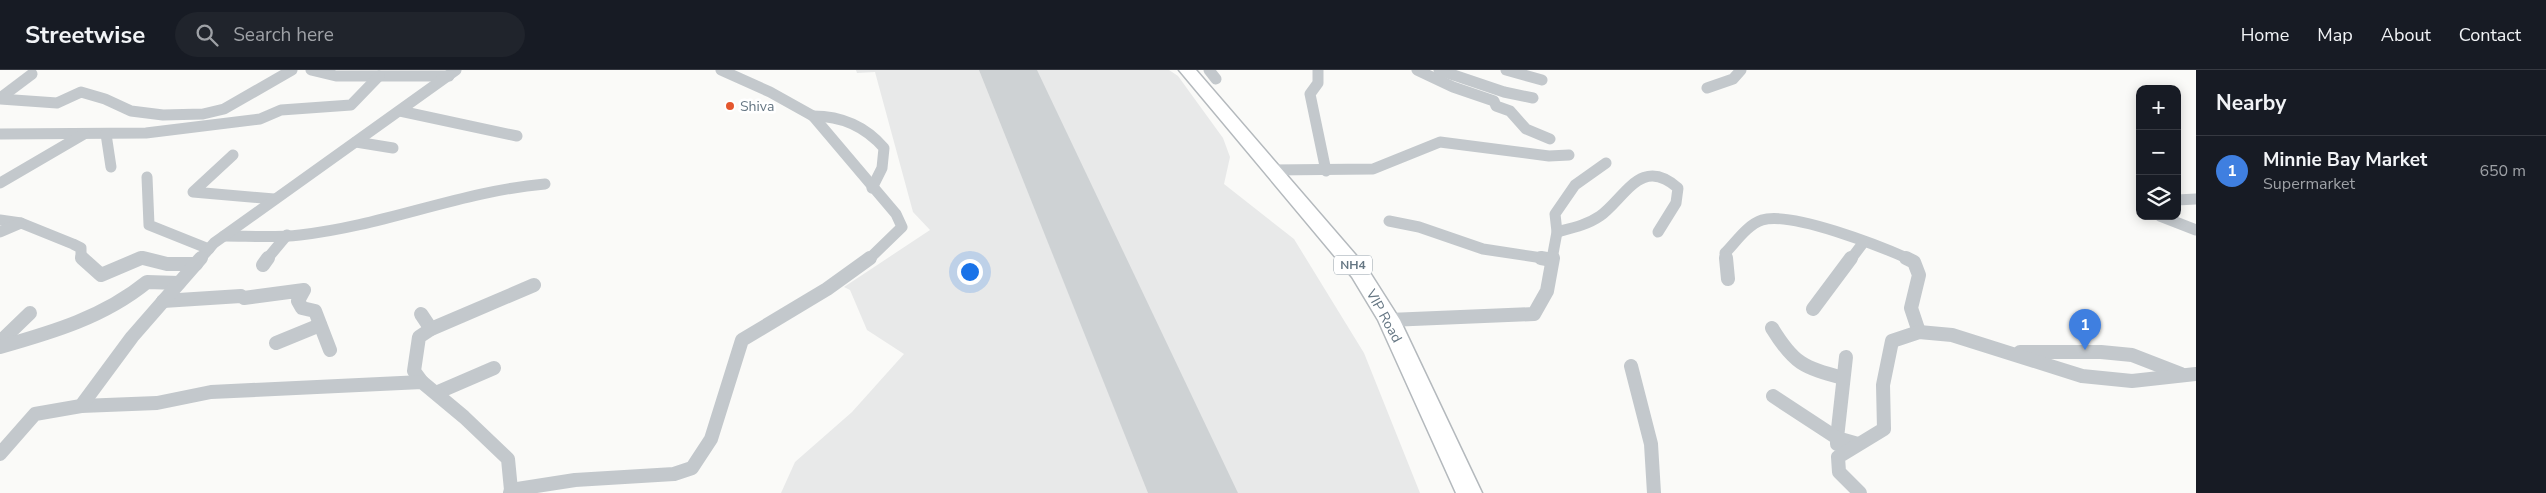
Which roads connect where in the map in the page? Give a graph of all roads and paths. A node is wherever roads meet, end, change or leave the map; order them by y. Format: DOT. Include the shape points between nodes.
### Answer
graph roads {
  1 [pos="292,70"];
  2 [pos="311,70"];
  3 [pos="1187,70"];
  4 [pos="1209,70"];
  5 [pos="1318,70"];
  6 [pos="1417,70"];
  7 [pos="1506,70"];
  8 [pos="1740,70"];
  9 [pos="725,71"];
  10 [pos="1447,71"];
  11 [pos="453,73"];
  12 [pos="32,74"];
  13 [pos="378,76"];
  14 [pos="1216,78"];
  15 [pos="1542,80"];
  16 [pos="1707,88"];
  17 [pos="1533,98"];
  18 [pos="0,99"];
  19 [pos="400,111"];
  20 [pos="813,116"];
  21 [pos="86,133"];
  22 [pos="0,134"];
  23 [pos="106,134"];
  24 [pos="517,136"];
  25 [pos="1550,139"];
  26 [pos="356,142"];
  27 [pos="393,148"];
  28 [pos="233,155"];
  29 [pos="1569,155"];
  30 [pos="1606,163"];
  31 [pos="111,167"];
  32 [pos="1272,170"];
  33 [pos="1326,171"];
  34 [pos="147,178"];
  35 [pos="0,183"];
  36 [pos="545,184"];
  37 [pos="872,188"];
  38 [pos="274,199"];
  39 [pos="2196,199"];
  40 [pos="2181,200"];
  41 [pos="0,220"];
  42 [pos="2170,220"];
  43 [pos="1389,221"];
  44 [pos="20,222"];
  45 [pos="2196,230"];
  46 [pos="0,232"];
  47 [pos="1557,232"];
  48 [pos="1658,232"];
  49 [pos="287,235"];
  50 [pos="224,236"];
  51 [pos="1863,243"];
  52 [pos="209,249"];
  53 [pos="1552,260"];
  54 [pos="196,264"];
  55 [pos="263,265"];
  56 [pos="1728,279"];
  57 [pos="179,283"];
  58 [pos="534,285"];
  59 [pos="163,301"];
  60 [pos="1813,310"];
  61 [pos="30,312"];
  62 [pos="421,314"];
  63 [pos="1389,320"];
  64 [pos="320,325"];
  65 [pos="1772,328"];
  66 [pos="431,329"];
  67 [pos="1919,332"];
  68 [pos="0,342"];
  69 [pos="276,343"];
  70 [pos="0,347"];
  71 [pos="330,350"];
  72 [pos="2008,352"];
  73 [pos="1846,357"];
  74 [pos="1631,366"];
  75 [pos="494,368"];
  76 [pos="2190,375"];
  77 [pos="1843,378"];
  78 [pos="422,382"];
  79 [pos="436,392"];
  80 [pos="1773,396"];
  81 [pos="81,406"];
  82 [pos="1837,438"];
  83 [pos="1858,444"];
  84 [pos="0,454"];
  85 [pos="1838,457"];
  86 [pos="510,491"];
  87 [pos="1469,493"];
  88 [pos="1654,493"];
  89 [pos="1860,493"];
  1 -- 18 [label="street" via="224,109 203,114 163,115 131,111 81,92 57,103"];
  2 -- 13 [label="street" via="336,76"];
  3 -- 32 [label="highway, VIP Road / NH4"];
  4 -- 14 [label="street"];
  5 -- 33 [label="street" via="1318,83 1310,94"];
  6 -- 25 [label="street" via="1453,87 1494,100 1496,106 1510,111 1526,130"];
  7 -- 15 [label="street"];
  8 -- 16 [label="street" via="1733,79"];
  9 -- 20 [label="street"];
  10 -- 17 [label="street" via="1504,92"];
  11 -- 13 [label="street"];
  11 -- 19 [label="street"];
  12 -- 18 [label="street"];
  13 -- 23 [label="street" via="351,105 281,110 260,119 186,129"];
  19 -- 24 [label="street"];
  19 -- 26 [label="street"];
  20 -- 37 [label="street"];
  20 -- 37 [label="street" via="828,115 851,121 873,134 884,148 882,168"];
  21 -- 22 [label="street"];
  21 -- 23 [label="street"];
  21 -- 35 [label="street"];
  23 -- 31 [label="street"];
  26 -- 27 [label="street"];
  26 -- 38 [label="street"];
  28 -- 38 [label="street" via="193,192"];
  29 -- 33 [label="street" via="1549,156 1440,142 1373,169"];
  30 -- 47 [label="street" via="1575,185 1555,214"];
  32 -- 33 [label="street"];
  32 -- 63 [label="highway, VIP Road / NH4" via="1360,273"];
  34 -- 52 [label="street" via="149,226"];
  36 -- 49 [label="street" via="508,187 387,218"];
  37 -- 86 [label="street" via="896,214 902,228 888,245 822,292 742,340 711,439 692,468 674,474 574,480"];
  38 -- 50 [label="street"];
  39 -- 40 [label="street"];
  41 -- 44 [label="street"];
  42 -- 45 [label="street"];
  43 -- 53 [label="street" via="1419,227 1482,249"];
  44 -- 46 [label="street"];
  44 -- 54 [label="street" via="81,248 81,257 101,275 142,258 167,264"];
  47 -- 48 [label="street" via="1599,216 1616,203 1633,182 1653,176 1671,180 1678,188 1676,203"];
  47 -- 53 [label="street"];
  49 -- 50 [label="street"];
  49 -- 55 [label="street"];
  50 -- 52 [label="street"];
  51 -- 56 [label="street" via="1779,217 1762,220 1725,253"];
  51 -- 60 [label="street"];
  51 -- 67 [label="street" via="1914,262 1919,275 1911,308"];
  52 -- 54 [label="street"];
  53 -- 63 [label="street" via="1547,291 1534,314"];
  54 -- 57 [label="street"];
  57 -- 59 [label="street"];
  57 -- 70 [label="street" via="147,282 130,297 98,315"];
  58 -- 66 [label="street"];
  59 -- 64 [label="street" via="244,298 304,290 298,301 302,308 315,311"];
  59 -- 81 [label="street"];
  61 -- 68 [label="street"];
  62 -- 66 [label="street"];
  63 -- 87 [label="highway, VIP Road / NH4"];
  64 -- 69 [label="street"];
  64 -- 71 [label="street"];
  65 -- 77 [label="street" via="1790,358 1806,368"];
  66 -- 78 [label="street" via="419,337 414,371"];
  67 -- 72 [label="street" via="1952,335"];
  67 -- 83 [label="street" via="1892,341 1884,367 1880,399 1884,429"];
  72 -- 76 [label="street" via="2132,355"];
  72 -- 76 [label="street" via="2082,376 2132,381"];
  73 -- 77 [label="street"];
  74 -- 88 [label="street" via="1648,426 1655,475"];
  75 -- 79 [label="street"];
  77 -- 82 [label="street"];
  78 -- 79 [label="street"];
  78 -- 81 [label="street" via="212,392 157,403"];
  79 -- 86 [label="street" via="508,459"];
  80 -- 82 [label="street"];
  81 -- 84 [label="street" via="34,414"];
  82 -- 83 [label="street"];
  82 -- 85 [label="street"];
  83 -- 85 [label="street"];
  85 -- 89 [label="street" via="1839,472"];
}
